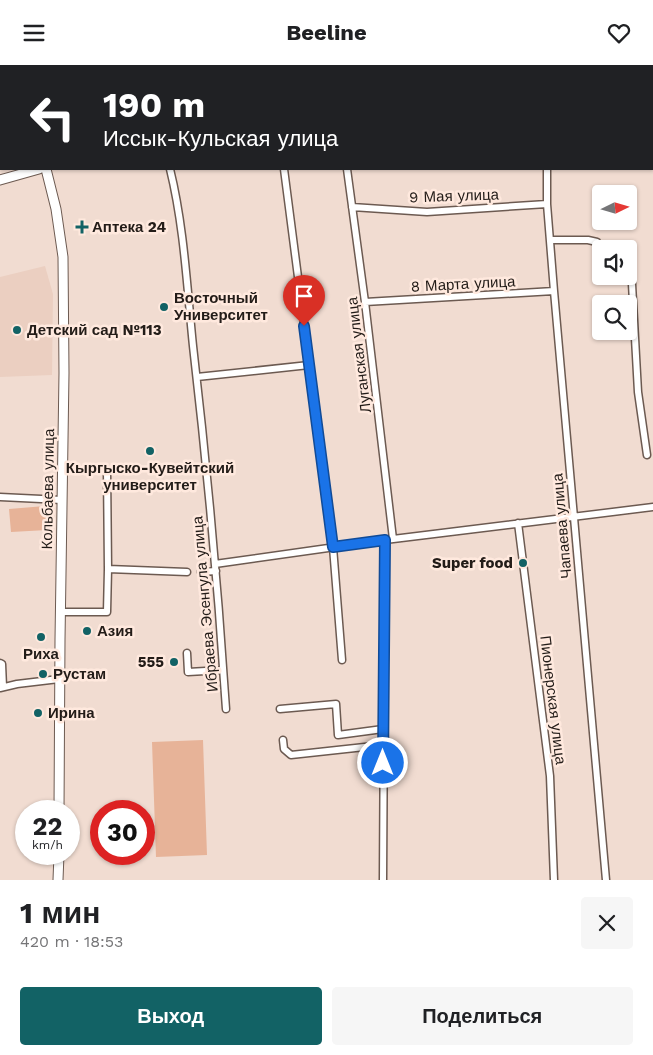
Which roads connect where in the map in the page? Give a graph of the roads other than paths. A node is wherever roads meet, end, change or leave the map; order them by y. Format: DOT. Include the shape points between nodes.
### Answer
graph roads {
  1 [pos="35,170"];
  2 [pos="46,170"];
  3 [pos="170,170"];
  4 [pos="284,170"];
  5 [pos="347,170"];
  6 [pos="548,170"];
  7 [pos="0,180"];
  8 [pos="547,204"];
  9 [pos="352,207"];
  10 [pos="550,240"];
  11 [pos="592,241"];
  12 [pos="632,285"];
  13 [pos="554,291"];
  14 [pos="365,302"];
  15 [pos="309,365"];
  16 [pos="197,377"];
  17 [pos="647,455"];
  18 [pos="107,470"];
  19 [pos="0,497"];
  20 [pos="62,500"];
  21 [pos="653,507"];
  22 [pos="574,516"];
  23 [pos="518,523"];
  24 [pos="393,539"];
  25 [pos="385,540"];
  26 [pos="333,547"];
  27 [pos="216,568"];
  28 [pos="108,569"];
  29 [pos="187,572"];
  30 [pos="201,572"];
  31 [pos="60,612"];
  32 [pos="187,653"];
  33 [pos="342,660"];
  34 [pos="0,663"];
  35 [pos="223,670"];
  36 [pos="60,679"];
  37 [pos="2,688"];
  38 [pos="226,709"];
  39 [pos="280,709"];
  40 [pos="384,729"];
  41 [pos="283,740"];
  42 [pos="384,745"];
  43 [pos="59,800"];
  44 [pos="59,865"];
  45 [pos="58,880"];
  46 [pos="383,880"];
  47 [pos="554,880"];
  48 [pos="606,880"];
  1 -- 7 [label="main road"];
  2 -- 20 [label="main road, Кольбаева улица" via="63,257"];
  3 -- 16 [label="street, Ибраева Эсенгула улица" via="184,253"];
  4 -- 15 [label="street"];
  5 -- 9 [label="street, Луганская улица"];
  6 -- 8 [label="street, Чапаева улица"];
  8 -- 9 [label="street, 9 Мая улица" via="427,212"];
  8 -- 10 [label="street, Чапаева улица"];
  9 -- 14 [label="street, Луганская улица"];
  10 -- 11 [label="street"];
  10 -- 13 [label="street, Чапаева улица"];
  12 -- 17 [label="street" via="638,392"];
  13 -- 14 [label="street, 8 Марта улица"];
  13 -- 22 [label="street, Чапаева улица"];
  14 -- 24 [label="street, Луганская улица"];
  15 -- 16 [label="street"];
  15 -- 26 [label="street"];
  16 -- 27 [label="street, Ибраева Эсенгула улица"];
  18 -- 28 [label="street"];
  19 -- 20 [label="street"];
  20 -- 31 [label="main road, Кольбаева улица"];
  21 -- 22 [label="street"];
  22 -- 23 [label="street"];
  22 -- 48 [label="street, Чапаева улица"];
  23 -- 24 [label="street"];
  23 -- 47 [label="street, Пионерская улица" via="550,775"];
  24 -- 25 [label="street"];
  25 -- 26 [label="street"];
  25 -- 40 [label="street"];
  26 -- 27 [label="street"];
  26 -- 33 [label="street"];
  27 -- 30 [label="street"];
  27 -- 35 [label="street, Ибраева Эсенгула улица"];
  28 -- 29 [label="street"];
  28 -- 31 [label="street" via="107,612"];
  31 -- 36 [label="main road, Кольбаева улица"];
  32 -- 35 [label="street" via="188,672"];
  34 -- 37 [label="street"];
  35 -- 38 [label="street, Ибраева Эсенгула улица"];
  36 -- 37 [label="street"];
  36 -- 43 [label="main road, Кольбаева улица"];
  39 -- 40 [label="street" via="336,704 338,735"];
  40 -- 42 [label="street"];
  41 -- 42 [label="street" via="284,749 291,755"];
  42 -- 46 [label="street"];
  44 -- 45 [label="main road"];
}
